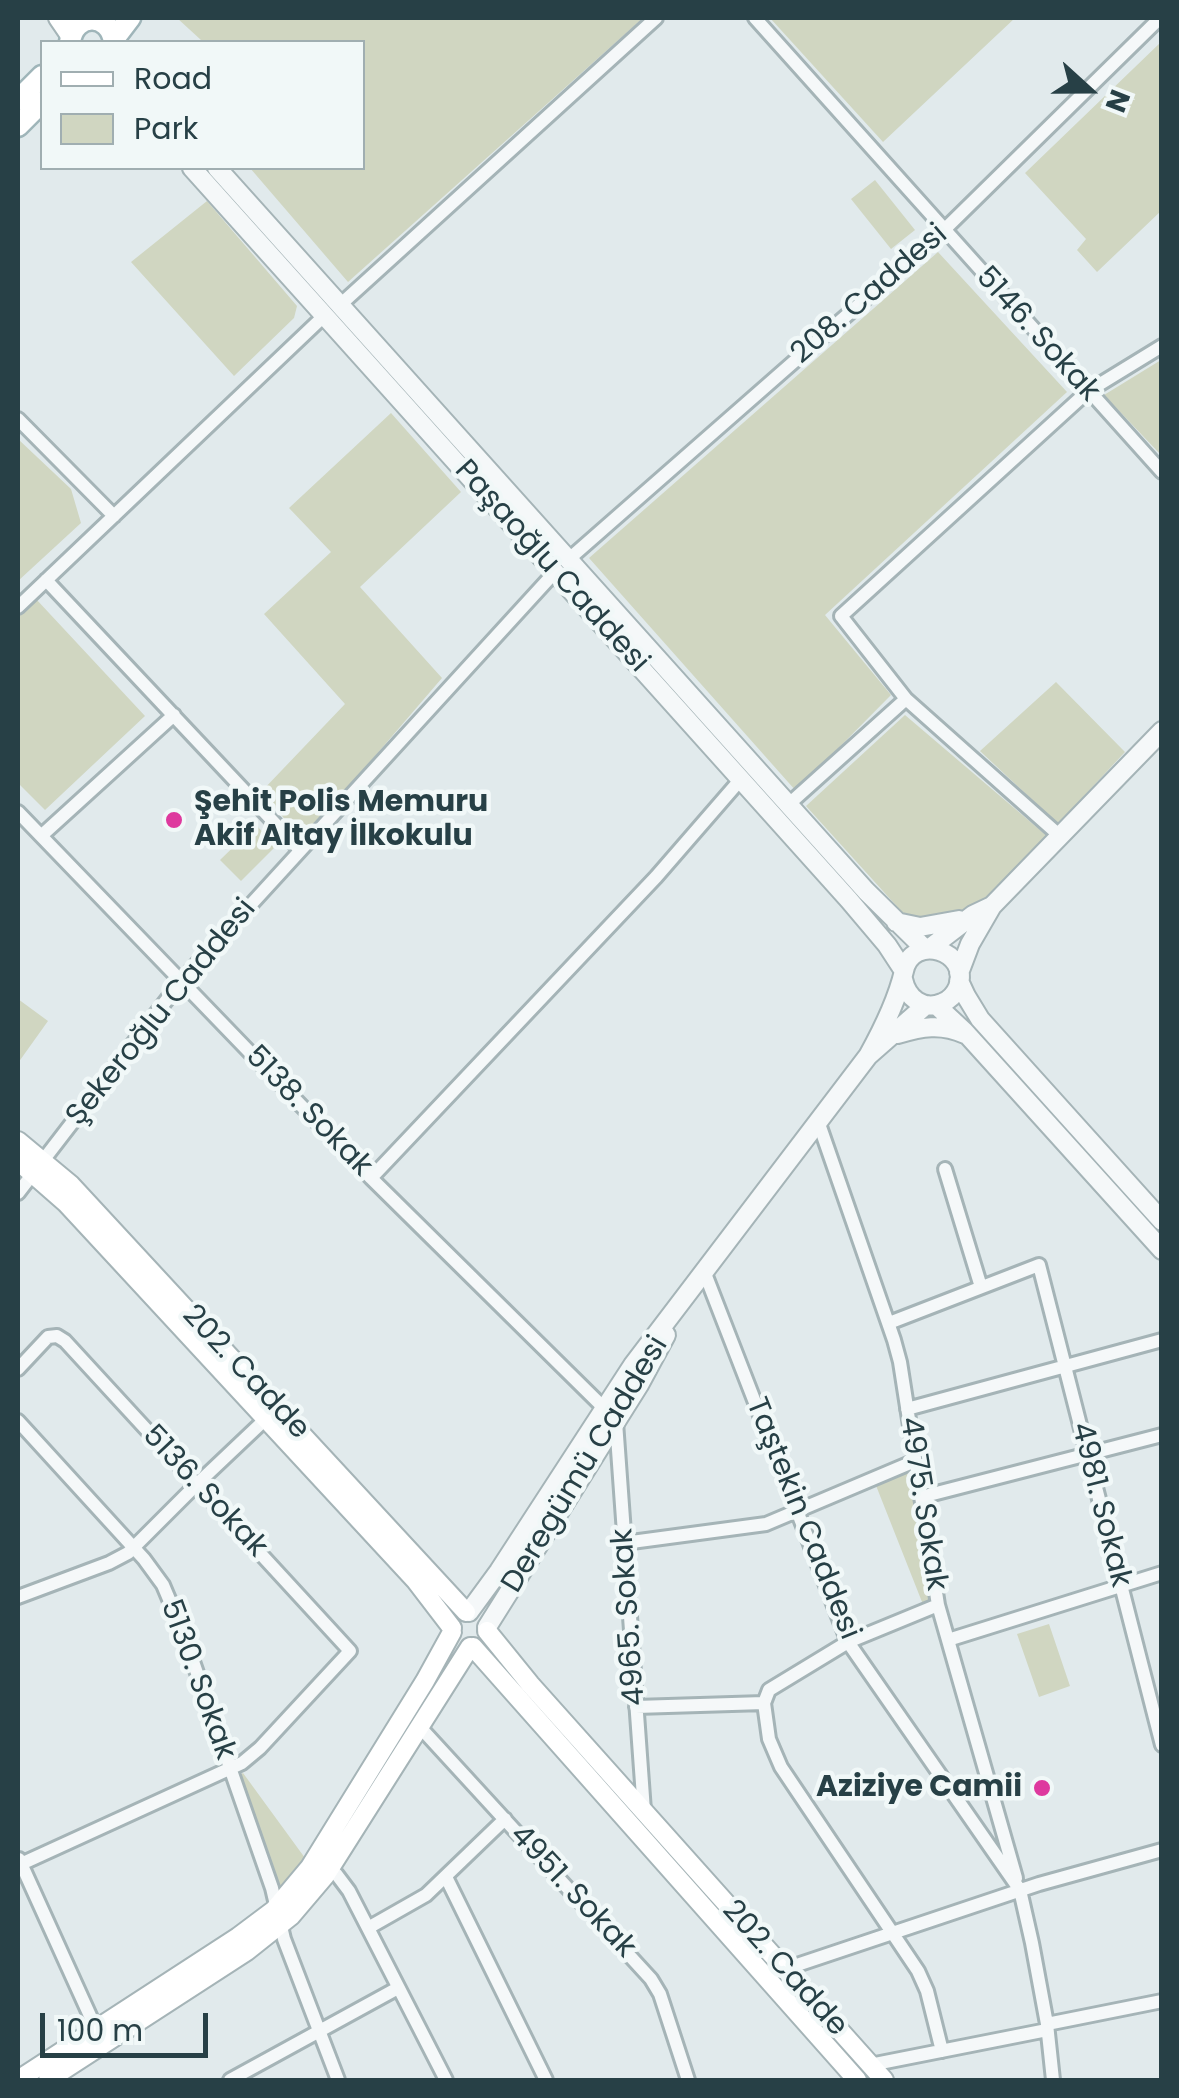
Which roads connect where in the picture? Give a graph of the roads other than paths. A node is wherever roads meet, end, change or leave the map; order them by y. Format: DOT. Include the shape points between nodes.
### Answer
graph roads {
  1 [pos="93,18"];
  2 [pos="130,18"];
  3 [pos="656,18"];
  4 [pos="755,18"];
  5 [pos="1160,18"];
  6 [pos="70,40"];
  7 [pos="114,40"];
  8 [pos="115,40"];
  9 [pos="40,78"];
  10 [pos="18,100"];
  11 [pos="40,104"];
  12 [pos="18,126"];
  13 [pos="194,170"];
  14 [pos="219,170"];
  15 [pos="944,230"];
  16 [pos="332,310"];
  17 [pos="1162,346"];
  18 [pos="1087,392"];
  19 [pos="18,420"];
  20 [pos="1162,472"];
  21 [pos="114,516"];
  22 [pos="562,566"];
  23 [pos="46,580"];
  24 [pos="18,606"];
  25 [pos="906,698"];
  26 [pos="174,715"];
  27 [pos="1162,732"];
  28 [pos="741,779"];
  29 [pos="789,804"];
  30 [pos="18,812"];
  31 [pos="41,836"];
  32 [pos="1060,836"];
  33 [pos="300,850"];
  34 [pos="992,906"];
  35 [pos="973,915"];
  36 [pos="895,922"];
  37 [pos="928,949"];
  38 [pos="903,975"];
  39 [pos="959,977"];
  40 [pos="182,980"];
  41 [pos="931,1005"];
  42 [pos="968,1035"];
  43 [pos="892,1036"];
  44 [pos="868,1056"];
  45 [pos="818,1121"];
  46 [pos="18,1140"];
  47 [pos="18,1161"];
  48 [pos="38,1167"];
  49 [pos="944,1169"];
  50 [pos="371,1178"];
  51 [pos="18,1193"];
  52 [pos="1158,1210"];
  53 [pos="1162,1250"];
  54 [pos="704,1271"];
  55 [pos="981,1287"];
  56 [pos="889,1323"];
  57 [pos="1162,1340"];
  58 [pos="1064,1366"];
  59 [pos="18,1369"];
  60 [pos="907,1409"];
  61 [pos="272,1413"];
  62 [pos="610,1415"];
  63 [pos="18,1421"];
  64 [pos="1162,1435"];
  65 [pos="1087,1454"];
  66 [pos="916,1462"];
  67 [pos="197,1484"];
  68 [pos="921,1497"];
  69 [pos="797,1511"];
  70 [pos="624,1542"];
  71 [pos="134,1548"];
  72 [pos="1162,1573"];
  73 [pos="1121,1586"];
  74 [pos="18,1597"];
  75 [pos="938,1604"];
  76 [pos="467,1612"];
  77 [pos="487,1629"];
  78 [pos="452,1630"];
  79 [pos="948,1640"];
  80 [pos="848,1642"];
  81 [pos="472,1647"];
  82 [pos="764,1703"];
  83 [pos="636,1707"];
  84 [pos="419,1726"];
  85 [pos="1162,1746"];
  86 [pos="230,1770"];
  87 [pos="644,1811"];
  88 [pos="504,1819"];
  89 [pos="1162,1850"];
  90 [pos="19,1860"];
  91 [pos="323,1863"];
  92 [pos="446,1877"];
  93 [pos="1020,1890"];
  94 [pos="277,1906"];
  95 [pos="280,1926"];
  96 [pos="368,1928"];
  97 [pos="894,1934"];
  98 [pos="784,1969"];
  99 [pos="398,1988"];
  100 [pos="1162,2001"];
  101 [pos="1047,2027"];
  102 [pos="96,2029"];
  103 [pos="320,2032"];
  104 [pos="942,2050"];
  105 [pos="254,2075"];
  106 [pos="874,2075"];
  107 [pos="18,2080"];
  108 [pos="48,2080"];
  109 [pos="230,2080"];
  110 [pos="338,2080"];
  111 [pos="446,2080"];
  112 [pos="546,2080"];
  113 [pos="688,2080"];
  114 [pos="857,2080"];
  115 [pos="1054,2080"];
  1 -- 6 [label="main road" via="76,27"];
  1 -- 7 [label="main road" via="108,26"];
  2 -- 8 [label="main road"];
  3 -- 16 [label="street"];
  4 -- 15 [label="street, 5146. Sokak"];
  5 -- 15 [label="street, 208. Caddesi"];
  9 -- 10 [label="main road"];
  11 -- 12 [label="main road"];
  13 -- 16 [label="street, Paşaoğlu Caddesi"];
  14 -- 16 [label="street, Paşaoğlu Caddesi"];
  15 -- 18 [label="street, 5146. Sokak"];
  15 -- 22 [label="street, 208. Caddesi"];
  16 -- 21 [label="street"];
  16 -- 22 [label="street, Paşaoğlu Caddesi"];
  17 -- 18 [label="street"];
  18 -- 20 [label="street, 5146. Sokak"];
  18 -- 25 [label="street" via="840,616"];
  19 -- 21 [label="street"];
  21 -- 23 [label="street"];
  22 -- 28 [label="street, Paşaoğlu Caddesi"];
  22 -- 29 [label="street, Paşaoğlu Caddesi"];
  22 -- 33 [label="street, Şekeroğlu Caddesi"];
  23 -- 24 [label="street"];
  23 -- 26 [label="street"];
  25 -- 29 [label="street"];
  25 -- 32 [label="street"];
  26 -- 31 [label="street"];
  26 -- 33 [label="street"];
  27 -- 32 [label="street"];
  28 -- 38 [label="street, Paşaoğlu Caddesi" via="871,925"];
  28 -- 50 [label="street"];
  29 -- 36 [label="street, Paşaoğlu Caddesi"];
  30 -- 31 [label="street, 5138. Sokak"];
  31 -- 40 [label="street, 5138. Sokak"];
  32 -- 34 [label="street"];
  33 -- 40 [label="street, Şekeroğlu Caddesi"];
  34 -- 35 [label="street"];
  34 -- 39 [label="street"];
  35 -- 36 [label="street" via="930,927"];
  35 -- 37 [label="street"];
  36 -- 37 [label="street, Paşaoğlu Caddesi"];
  37 -- 38 [label="street" via="911,957"];
  37 -- 39 [label="street" via="954,959"];
  38 -- 41 [label="street" via="914,1000"];
  38 -- 44 [label="street, Deregümü Caddesi"];
  39 -- 41 [label="street" via="955,994"];
  39 -- 52 [label="street" via="980,1019"];
  40 -- 48 [label="street, Şekeroğlu Caddesi"];
  40 -- 50 [label="street, 5138. Sokak"];
  41 -- 42 [label="street"];
  41 -- 43 [label="street, Deregümü Caddesi"];
  42 -- 43 [label="street" via="932,1026"];
  42 -- 53 [label="street"];
  43 -- 44 [label="street, Deregümü Caddesi"];
  44 -- 45 [label="street, Deregümü Caddesi"];
  45 -- 54 [label="street, Deregümü Caddesi"];
  45 -- 56 [label="street, 4975. Sokak"];
  46 -- 48 [label="main road, 202. Cadde"];
  47 -- 48 [label="main road, 202. Cadde"];
  48 -- 51 [label="street, Şekeroğlu Caddesi"];
  48 -- 61 [label="main road, 202. Cadde"];
  49 -- 55 [label="street"];
  50 -- 62 [label="street, 5138. Sokak"];
  54 -- 62 [label="street, Deregümü Caddesi"];
  54 -- 69 [label="street, Taştekin Caddesi"];
  55 -- 56 [label="street"];
  55 -- 58 [label="street, 4981. Sokak" via="1038,1265"];
  56 -- 60 [label="street, 4975. Sokak"];
  57 -- 58 [label="street"];
  58 -- 60 [label="street"];
  58 -- 65 [label="street, 4981. Sokak"];
  59 -- 67 [label="street, 5136. Sokak" via="44,1340 64,1340"];
  60 -- 66 [label="street, 4975. Sokak"];
  61 -- 67 [label="street"];
  61 -- 76 [label="main road, 202. Cadde"];
  61 -- 78 [label="main road, 202. Cadde"];
  62 -- 70 [label="street, 4965. Sokak"];
  62 -- 76 [label="street, Deregümü Caddesi"];
  62 -- 77 [label="street, Deregümü Caddesi"];
  63 -- 71 [label="street, 5130. Sokak"];
  64 -- 65 [label="street"];
  65 -- 68 [label="street"];
  65 -- 73 [label="street, 4981. Sokak"];
  66 -- 68 [label="street, 4975. Sokak"];
  66 -- 69 [label="street"];
  67 -- 71 [label="street"];
  67 -- 86 [label="street, 5136. Sokak" via="350,1651 260,1748"];
  68 -- 75 [label="street, 4975. Sokak"];
  69 -- 70 [label="street" via="760,1525"];
  69 -- 80 [label="street, Taştekin Caddesi"];
  70 -- 83 [label="street, 4965. Sokak"];
  71 -- 74 [label="street"];
  71 -- 86 [label="street, 5130. Sokak" via="171,1602"];
  72 -- 73 [label="street"];
  73 -- 79 [label="street"];
  73 -- 85 [label="street, 4981. Sokak"];
  75 -- 79 [label="street, 4975. Sokak"];
  75 -- 80 [label="street"];
  76 -- 77 [label="main road" via="484,1618"];
  76 -- 78 [label="main road"];
  77 -- 81 [label="main road"];
  77 -- 87 [label="main road, 202. Cadde"];
  78 -- 81 [label="main road" via="459,1644"];
  78 -- 91 [label="main road"];
  79 -- 93 [label="street, 4975. Sokak"];
  80 -- 82 [label="street" via="769,1690"];
  80 -- 93 [label="street, Taştekin Caddesi"];
  81 -- 84 [label="main road"];
  81 -- 114 [label="main road, 202. Cadde"];
  82 -- 83 [label="street"];
  82 -- 97 [label="street" via="781,1767"];
  83 -- 87 [label="street, 4965. Sokak"];
  84 -- 88 [label="street, 4951. Sokak"];
  84 -- 91 [label="main road"];
  86 -- 90 [label="street"];
  86 -- 94 [label="street, 5130. Sokak"];
  87 -- 98 [label="main road, 202. Cadde"];
  88 -- 92 [label="street"];
  88 -- 113 [label="street, 4951. Sokak" via="651,1978"];
  89 -- 93 [label="street"];
  90 -- 102 [label="street"];
  91 -- 94 [label="main road"];
  91 -- 95 [label="main road" via="302,1904"];
  91 -- 96 [label="street" via="343,1882"];
  92 -- 96 [label="street"];
  92 -- 112 [label="street"];
  93 -- 97 [label="street"];
  93 -- 101 [label="street, Taştekin Caddesi"];
  94 -- 95 [label="street, 5130. Sokak"];
  94 -- 102 [label="main road"];
  95 -- 103 [label="street, 5130. Sokak"];
  95 -- 108 [label="main road"];
  96 -- 99 [label="street"];
  97 -- 98 [label="street"];
  97 -- 104 [label="street" via="923,1980"];
  98 -- 106 [label="main road, 202. Cadde"];
  99 -- 103 [label="street"];
  99 -- 111 [label="street"];
  100 -- 101 [label="street"];
  101 -- 104 [label="street"];
  101 -- 115 [label="street, Taştekin Caddesi"];
  102 -- 107 [label="main road"];
  103 -- 105 [label="street"];
  103 -- 110 [label="street, 5130. Sokak"];
  104 -- 106 [label="street"];
  105 -- 109 [label="street"];
}
